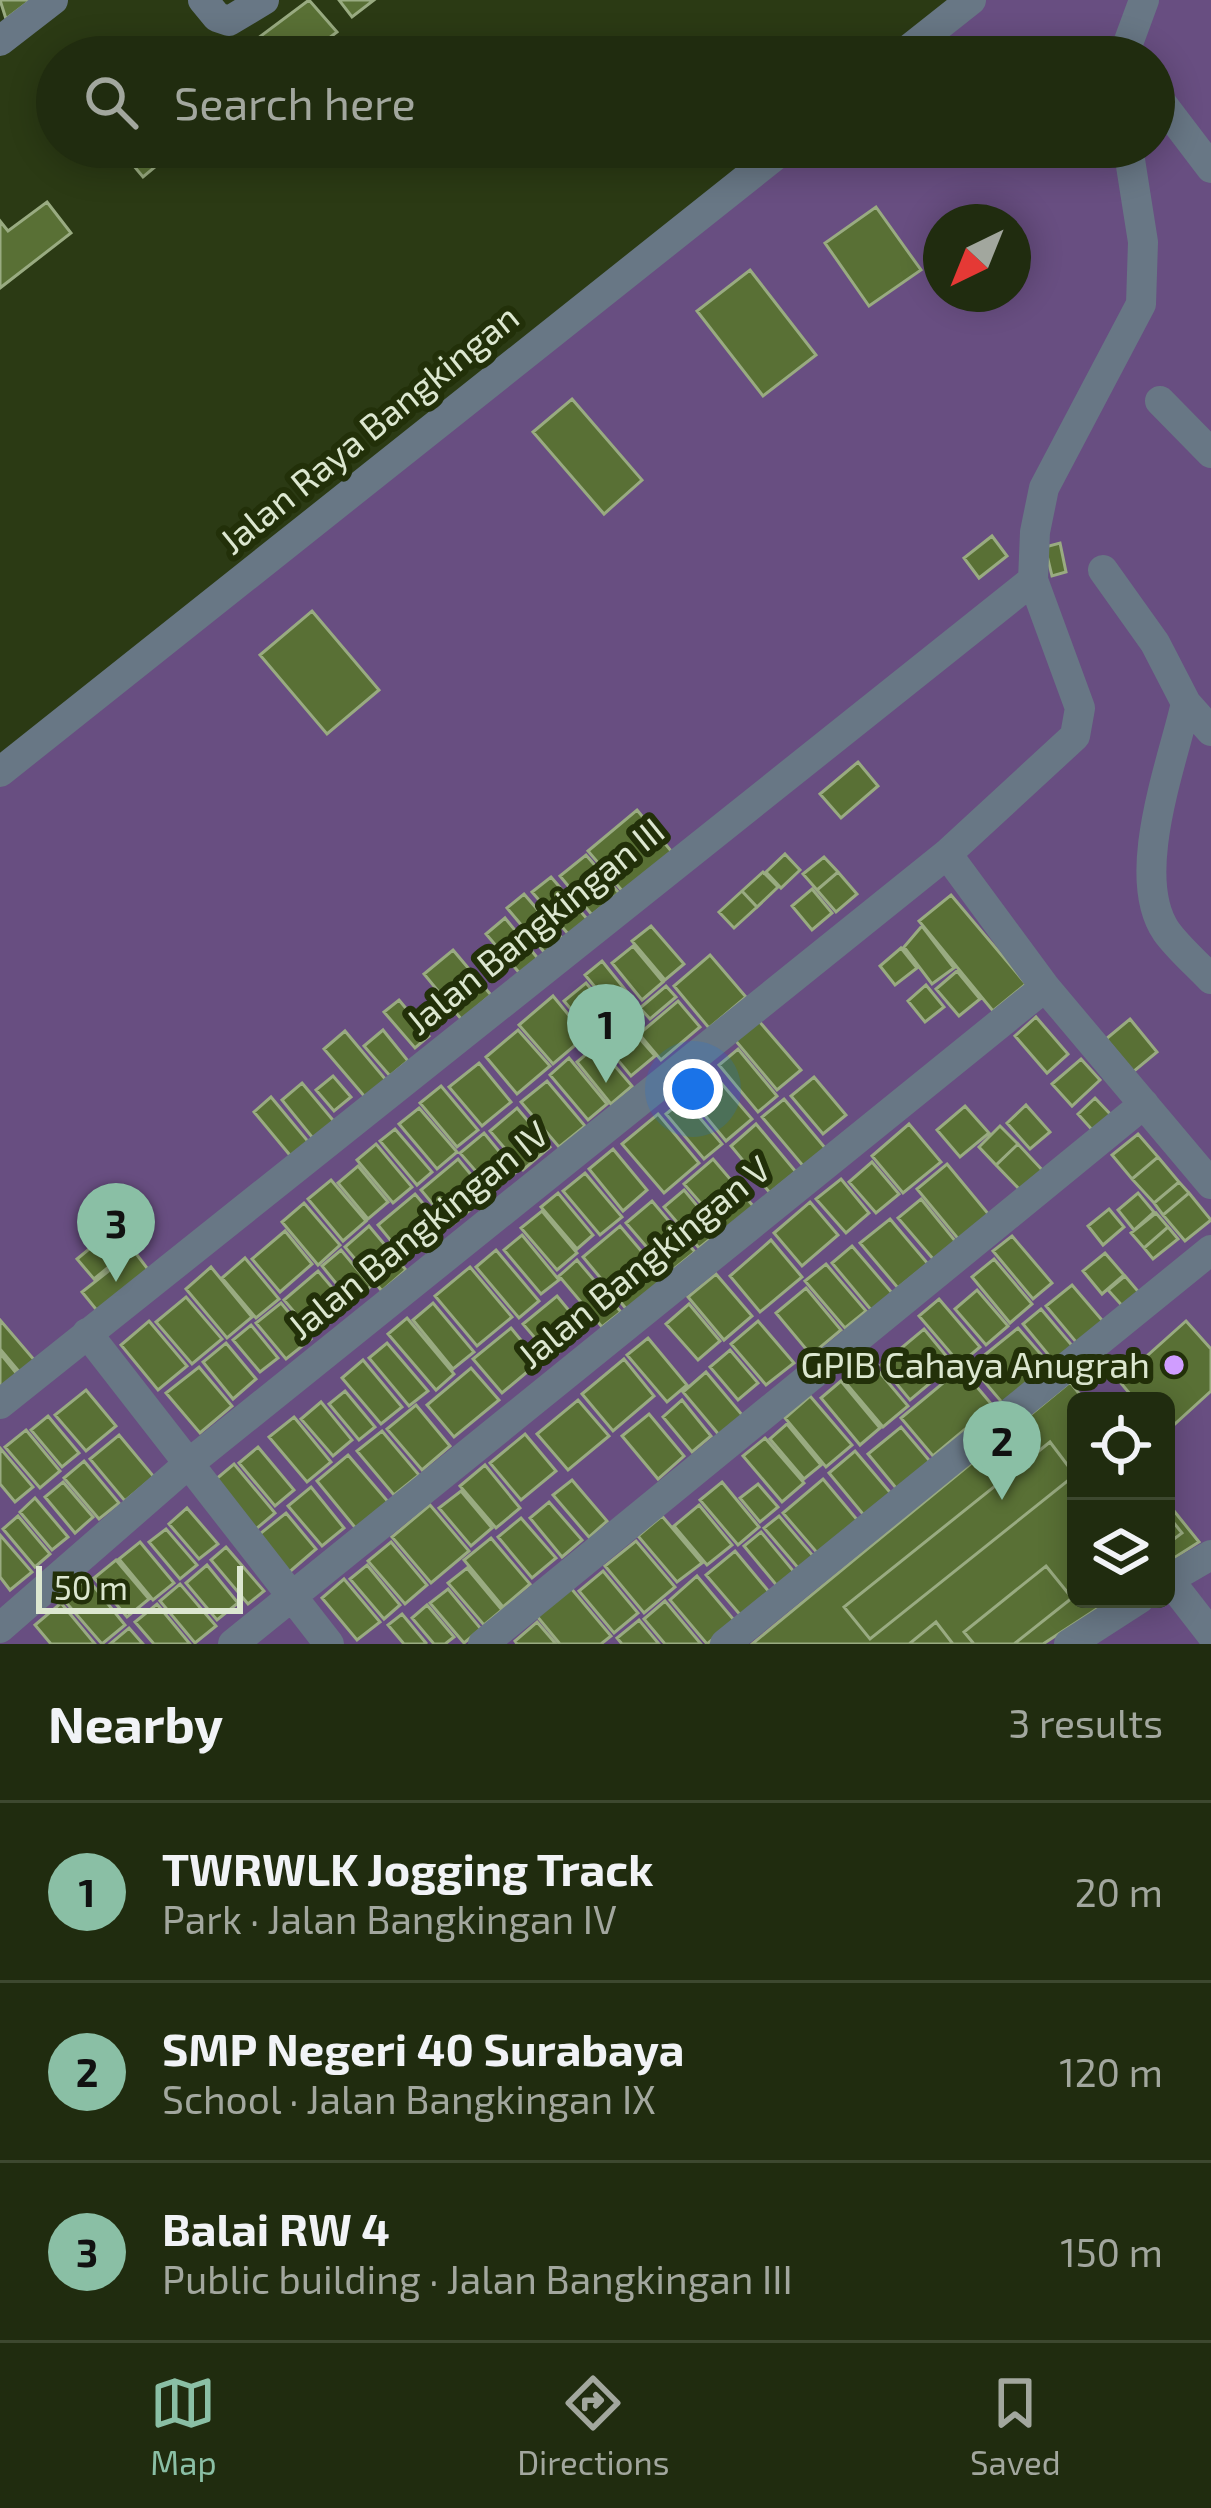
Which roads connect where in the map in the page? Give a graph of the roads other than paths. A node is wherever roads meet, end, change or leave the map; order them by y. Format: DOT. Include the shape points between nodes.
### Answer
graph roads {
  1 [pos="53,0"];
  2 [pos="203,0"];
  3 [pos="264,0"];
  4 [pos="971,0"];
  5 [pos="1144,0"];
  6 [pos="926,36"];
  7 [pos="1131,36"];
  8 [pos="0,41"];
  9 [pos="1175,116"];
  10 [pos="1181,122"];
  11 [pos="1211,133"];
  12 [pos="760,168"];
  13 [pos="1131,168"];
  14 [pos="1211,168"];
  15 [pos="1160,401"];
  16 [pos="1211,453"];
  17 [pos="1103,570"];
  18 [pos="1033,580"];
  19 [pos="1186,703"];
  20 [pos="1211,731"];
  21 [pos="0,772"];
  22 [pos="947,854"];
  23 [pos="1211,979"];
  24 [pos="1045,987"];
  25 [pos="1144,1104"];
  26 [pos="1211,1184"];
  27 [pos="1211,1250"];
  28 [pos="87,1333"];
  29 [pos="0,1404"];
  30 [pos="187,1465"];
  31 [pos="1211,1555"];
  32 [pos="1175,1576"];
  33 [pos="1175,1589"];
  34 [pos="292,1597"];
  35 [pos="1125,1608"];
  36 [pos="0,1628"];
  37 [pos="1211,1634"];
  38 [pos="233,1644"];
  39 [pos="329,1644"];
  40 [pos="483,1644"];
  41 [pos="724,1644"];
  42 [pos="1069,1644"];
  1 -- 8 [label="street"];
  2 -- 3 [label="street" via="229,21"];
  4 -- 6 [label="street"];
  5 -- 7 [label="street"];
  9 -- 10 [label="street"];
  10 -- 11 [label="street"];
  10 -- 14 [label="street"];
  12 -- 21 [label="street, Jalan Raya Bangkingan"];
  13 -- 18 [label="street" via="1143,242 1141,304 1044,488"];
  15 -- 16 [label="street"];
  17 -- 19 [label="street"];
  18 -- 22 [label="street, Jalan Bangkingan IV" via="1080,707 1075,736"];
  18 -- 28 [label="street, Jalan Bangkingan III"];
  19 -- 20 [label="street"];
  19 -- 23 [label="street" via="1149,866 1166,930"];
  22 -- 24 [label="street"];
  22 -- 30 [label="street, Jalan Bangkingan IV"];
  24 -- 25 [label="street"];
  24 -- 34 [label="street, Jalan Bangkingan V"];
  25 -- 26 [label="street"];
  25 -- 40 [label="street"];
  27 -- 41 [label="street"];
  28 -- 29 [label="street, Jalan Bangkingan III"];
  28 -- 30 [label="street"];
  30 -- 34 [label="street"];
  30 -- 36 [label="street, Jalan Bangkingan IV"];
  31 -- 32 [label="street"];
  33 -- 37 [label="street"];
  34 -- 38 [label="street, Jalan Bangkingan V"];
  34 -- 39 [label="street"];
  35 -- 42 [label="street"];
}
